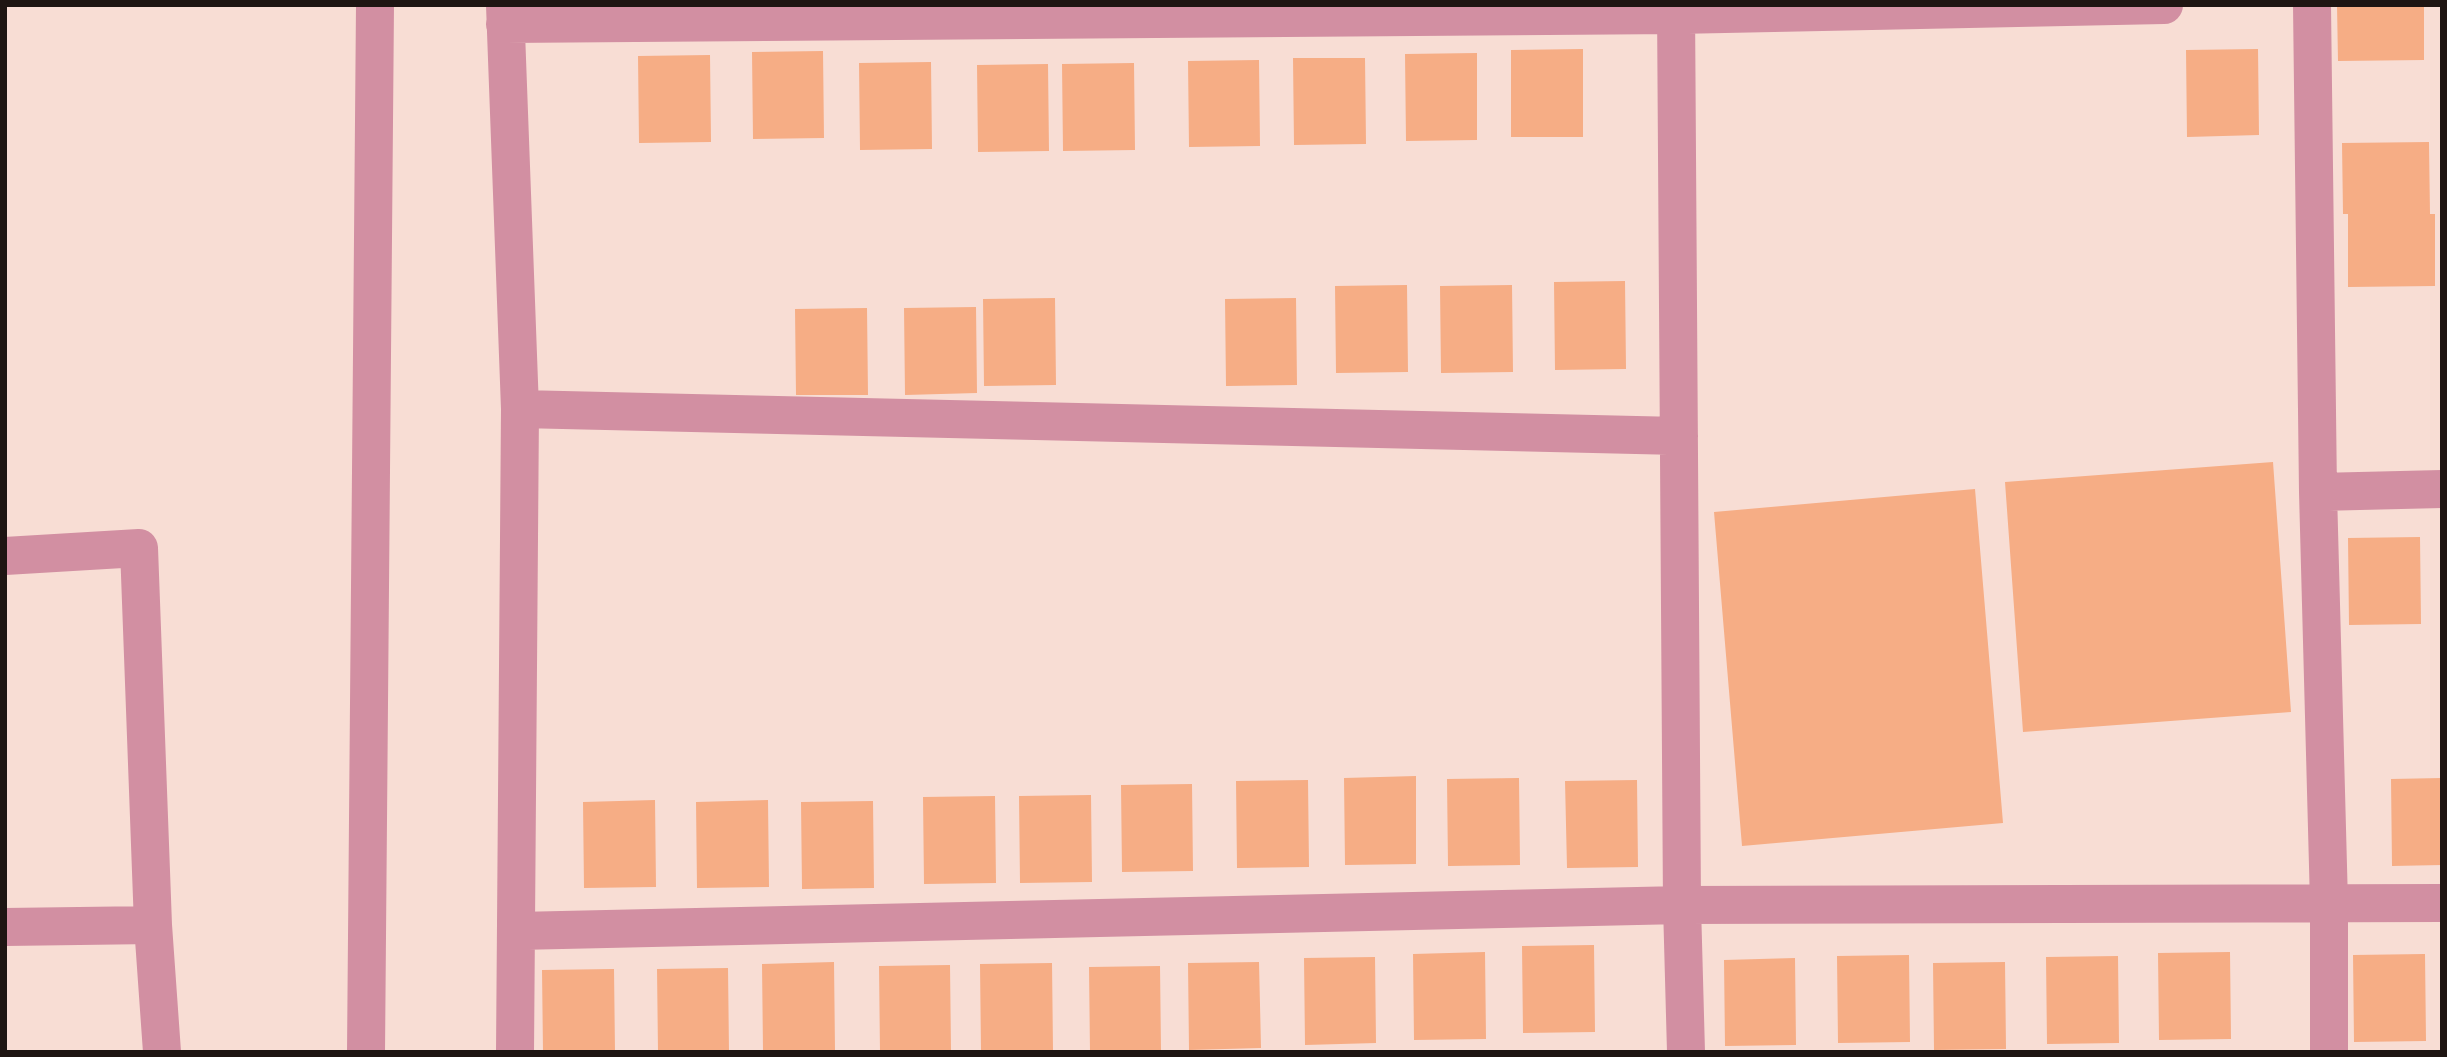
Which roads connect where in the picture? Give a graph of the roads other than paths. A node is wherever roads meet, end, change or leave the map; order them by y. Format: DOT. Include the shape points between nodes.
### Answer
graph roads {
  1 [pos="375,5"];
  2 [pos="2164,5"];
  3 [pos="2312,5"];
  4 [pos="1676,10"];
  5 [pos="505,15"];
  6 [pos="520,409"];
  7 [pos="1679,436"];
  8 [pos="2442,489"];
  9 [pos="2318,492"];
  10 [pos="5,556"];
  11 [pos="2329,903"];
  12 [pos="2442,903"];
  13 [pos="1682,905"];
  14 [pos="153,925"];
  15 [pos="5,928"];
  16 [pos="517,931"];
  17 [pos="162,1052"];
  18 [pos="366,1052"];
  19 [pos="515,1052"];
  20 [pos="1686,1052"];
  21 [pos="2329,1052"];
  1 -- 18 [label="street"];
  2 -- 4 [label="street"];
  3 -- 9 [label="street"];
  4 -- 5 [label="street"];
  4 -- 7 [label="street"];
  5 -- 6 [label="street"];
  6 -- 7 [label="street"];
  6 -- 16 [label="street"];
  7 -- 13 [label="street"];
  8 -- 9 [label="street"];
  9 -- 11 [label="street"];
  10 -- 14 [label="street" via="139,548"];
  11 -- 12 [label="street"];
  11 -- 13 [label="street"];
  11 -- 21 [label="street"];
  13 -- 16 [label="street"];
  13 -- 20 [label="street"];
  14 -- 15 [label="street"];
  14 -- 17 [label="street"];
  16 -- 19 [label="street"];
}
